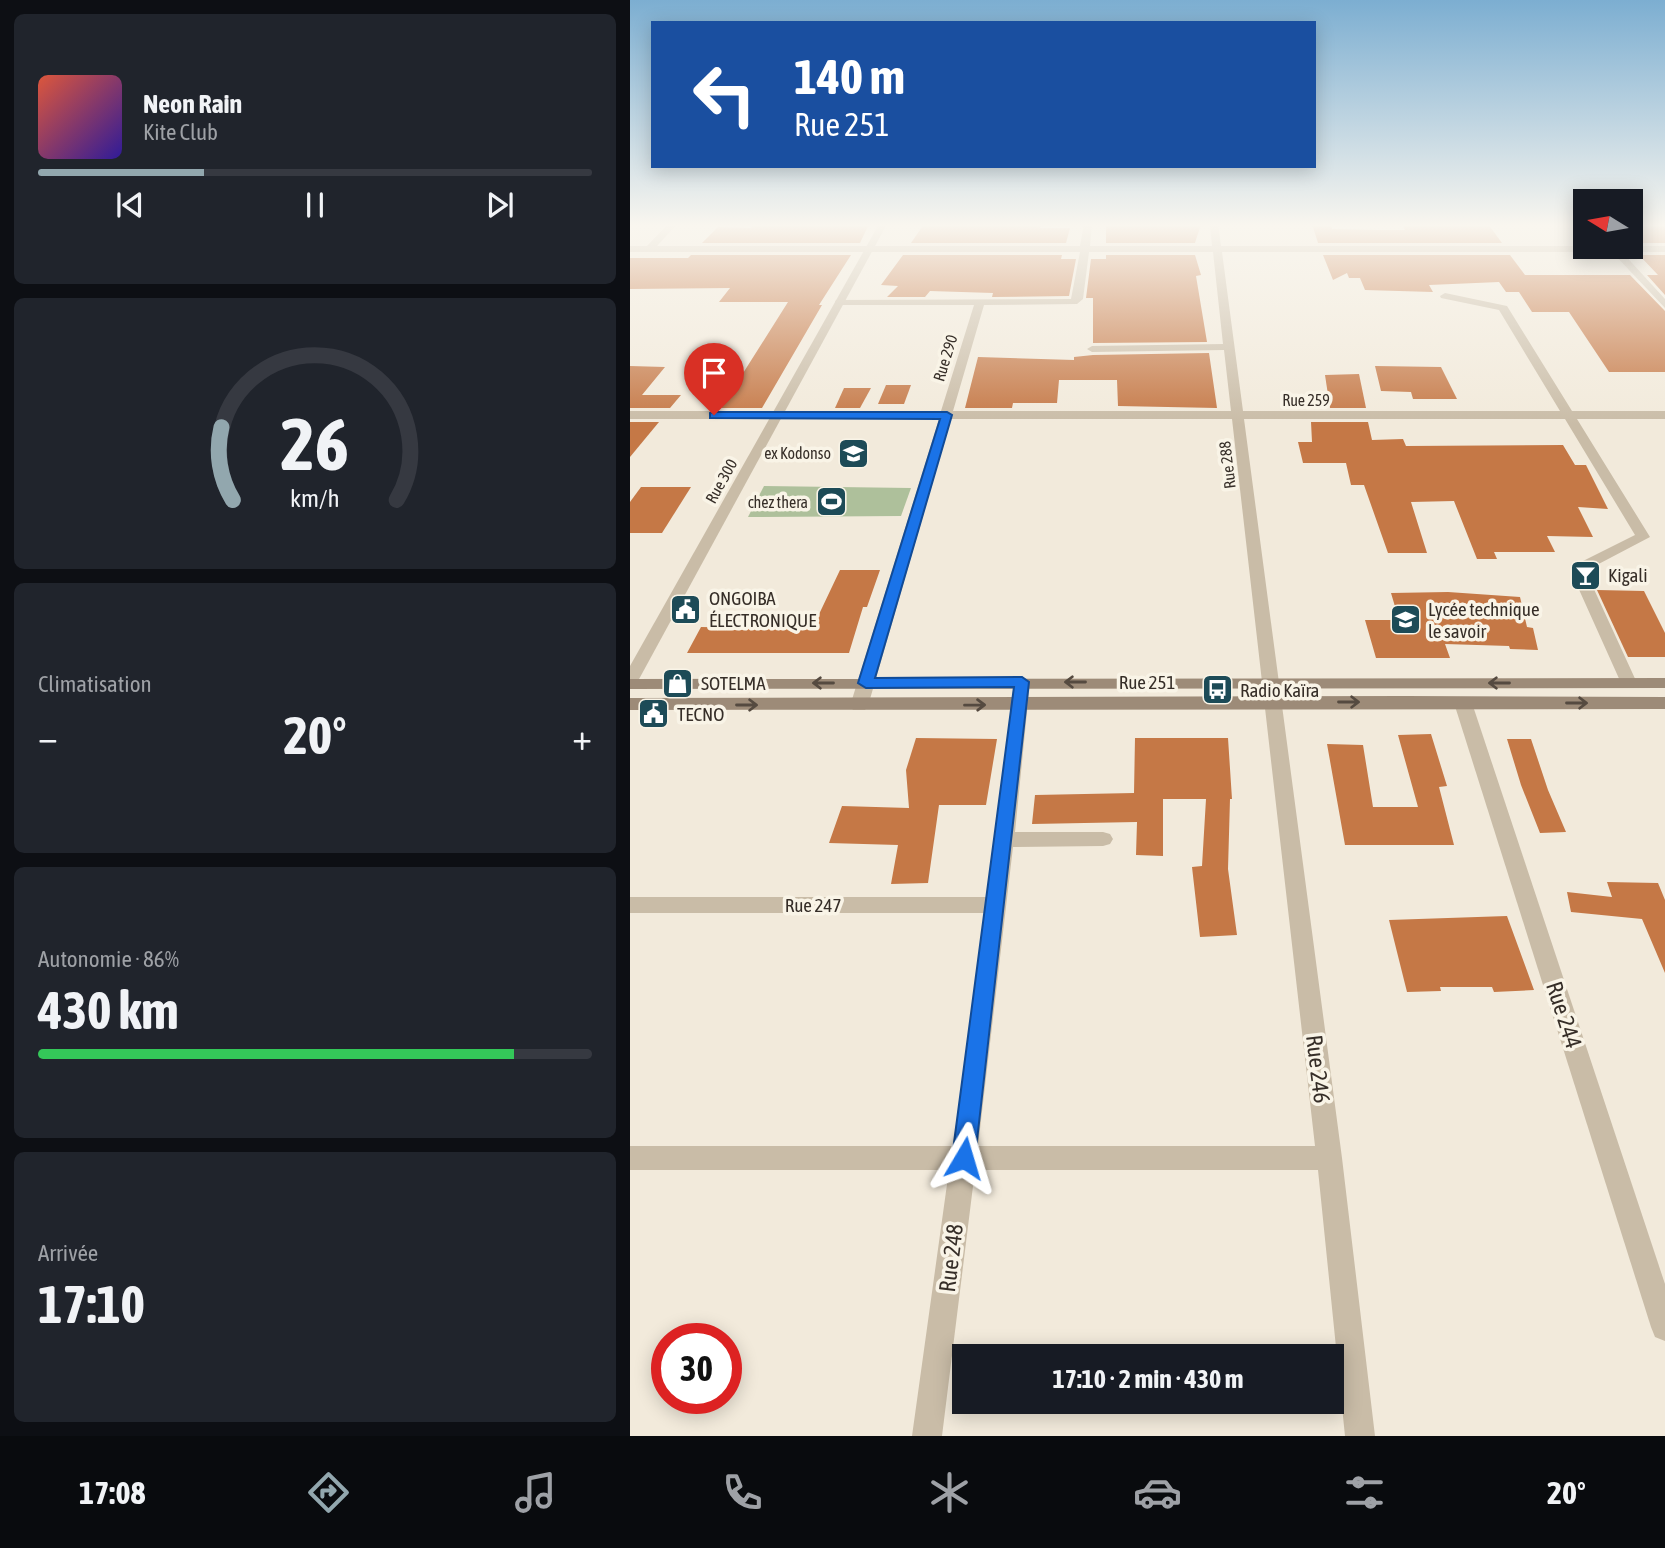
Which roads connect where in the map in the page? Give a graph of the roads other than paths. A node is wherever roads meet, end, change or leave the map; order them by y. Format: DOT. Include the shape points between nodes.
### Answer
graph roads {
  1 [pos="846,291"];
  2 [pos="1080,291"];
  3 [pos="1223,291"];
  4 [pos="1652,291"];
  5 [pos="1445,296"];
  6 [pos="840,302"];
  7 [pos="980,302"];
  8 [pos="1665,305"];
  9 [pos="1230,347"];
  10 [pos="1092,349"];
  11 [pos="630,415"];
  12 [pos="778,415"];
  13 [pos="947,415"];
  14 [pos="1238,415"];
  15 [pos="1569,415"];
  16 [pos="1665,415"];
  17 [pos="630,682"];
  18 [pos="866,683"];
  19 [pos="1629,683"];
  20 [pos="1665,683"];
  21 [pos="1271,692"];
  22 [pos="1020,693"];
  23 [pos="1463,703"];
  24 [pos="1665,703"];
  25 [pos="630,704"];
  26 [pos="859,706"];
  27 [pos="1103,839"];
  28 [pos="1004,840"];
  29 [pos="630,905"];
  30 [pos="997,905"];
  31 [pos="630,1158"];
  32 [pos="964,1158"];
  33 [pos="1329,1158"];
  34 [pos="1665,1327"];
  35 [pos="927,1436"];
  36 [pos="1360,1436"];
  1 -- 6 [label="street, Rue 300"];
  2 -- 7 [label="street" via="1073,302"];
  3 -- 9 [label="street, Rue 288"];
  4 -- 8 [label="street"];
  5 -- 15 [label="street" via="1503,308"];
  6 -- 7 [label="street"];
  6 -- 12 [label="street, Rue 300"];
  7 -- 13 [label="street, Rue 290"];
  9 -- 10 [label="street"];
  9 -- 14 [label="street, Rue 288"];
  11 -- 12 [label="street, Rue 259"];
  12 -- 13 [label="street, Rue 259"];
  12 -- 17 [label="street, Rue 300"];
  13 -- 14 [label="street, Rue 259"];
  13 -- 18 [label="street, Rue 290"];
  14 -- 15 [label="street, Rue 259"];
  14 -- 21 [label="street, Rue 288"];
  15 -- 16 [label="street, Rue 259"];
  15 -- 19 [label="street" via="1643,537 1586,565 1579,574"];
  18 -- 17 [label="main road, Rue 251, one-way"];
  18 -- 22 [label="main road, Rue 251"];
  18 -- 26 [label="street, Rue 290"];
  19 -- 20 [label="main road, Rue 251"];
  19 -- 21 [label="main road, Rue 251, one-way"];
  21 -- 22 [label="main road, Rue 251"];
  21 -- 23 [label="main road, Rue 251, one-way"];
  21 -- 33 [label="street, Rue 246"];
  26 -- 22 [label="main road, Rue 251, one-way"];
  22 -- 28 [label="street, Rue 248"];
  23 -- 24 [label="main road, Rue 251, one-way"];
  23 -- 34 [label="street, Rue 244"];
  25 -- 26 [label="main road, Rue 251, one-way"];
  27 -- 28 [label="street"];
  28 -- 30 [label="street, Rue 248"];
  29 -- 30 [label="street, Rue 247"];
  30 -- 32 [label="street, Rue 248"];
  31 -- 32 [label="street"];
  32 -- 33 [label="street"];
  32 -- 35 [label="street, Rue 248"];
  33 -- 36 [label="street, Rue 246"];
}
